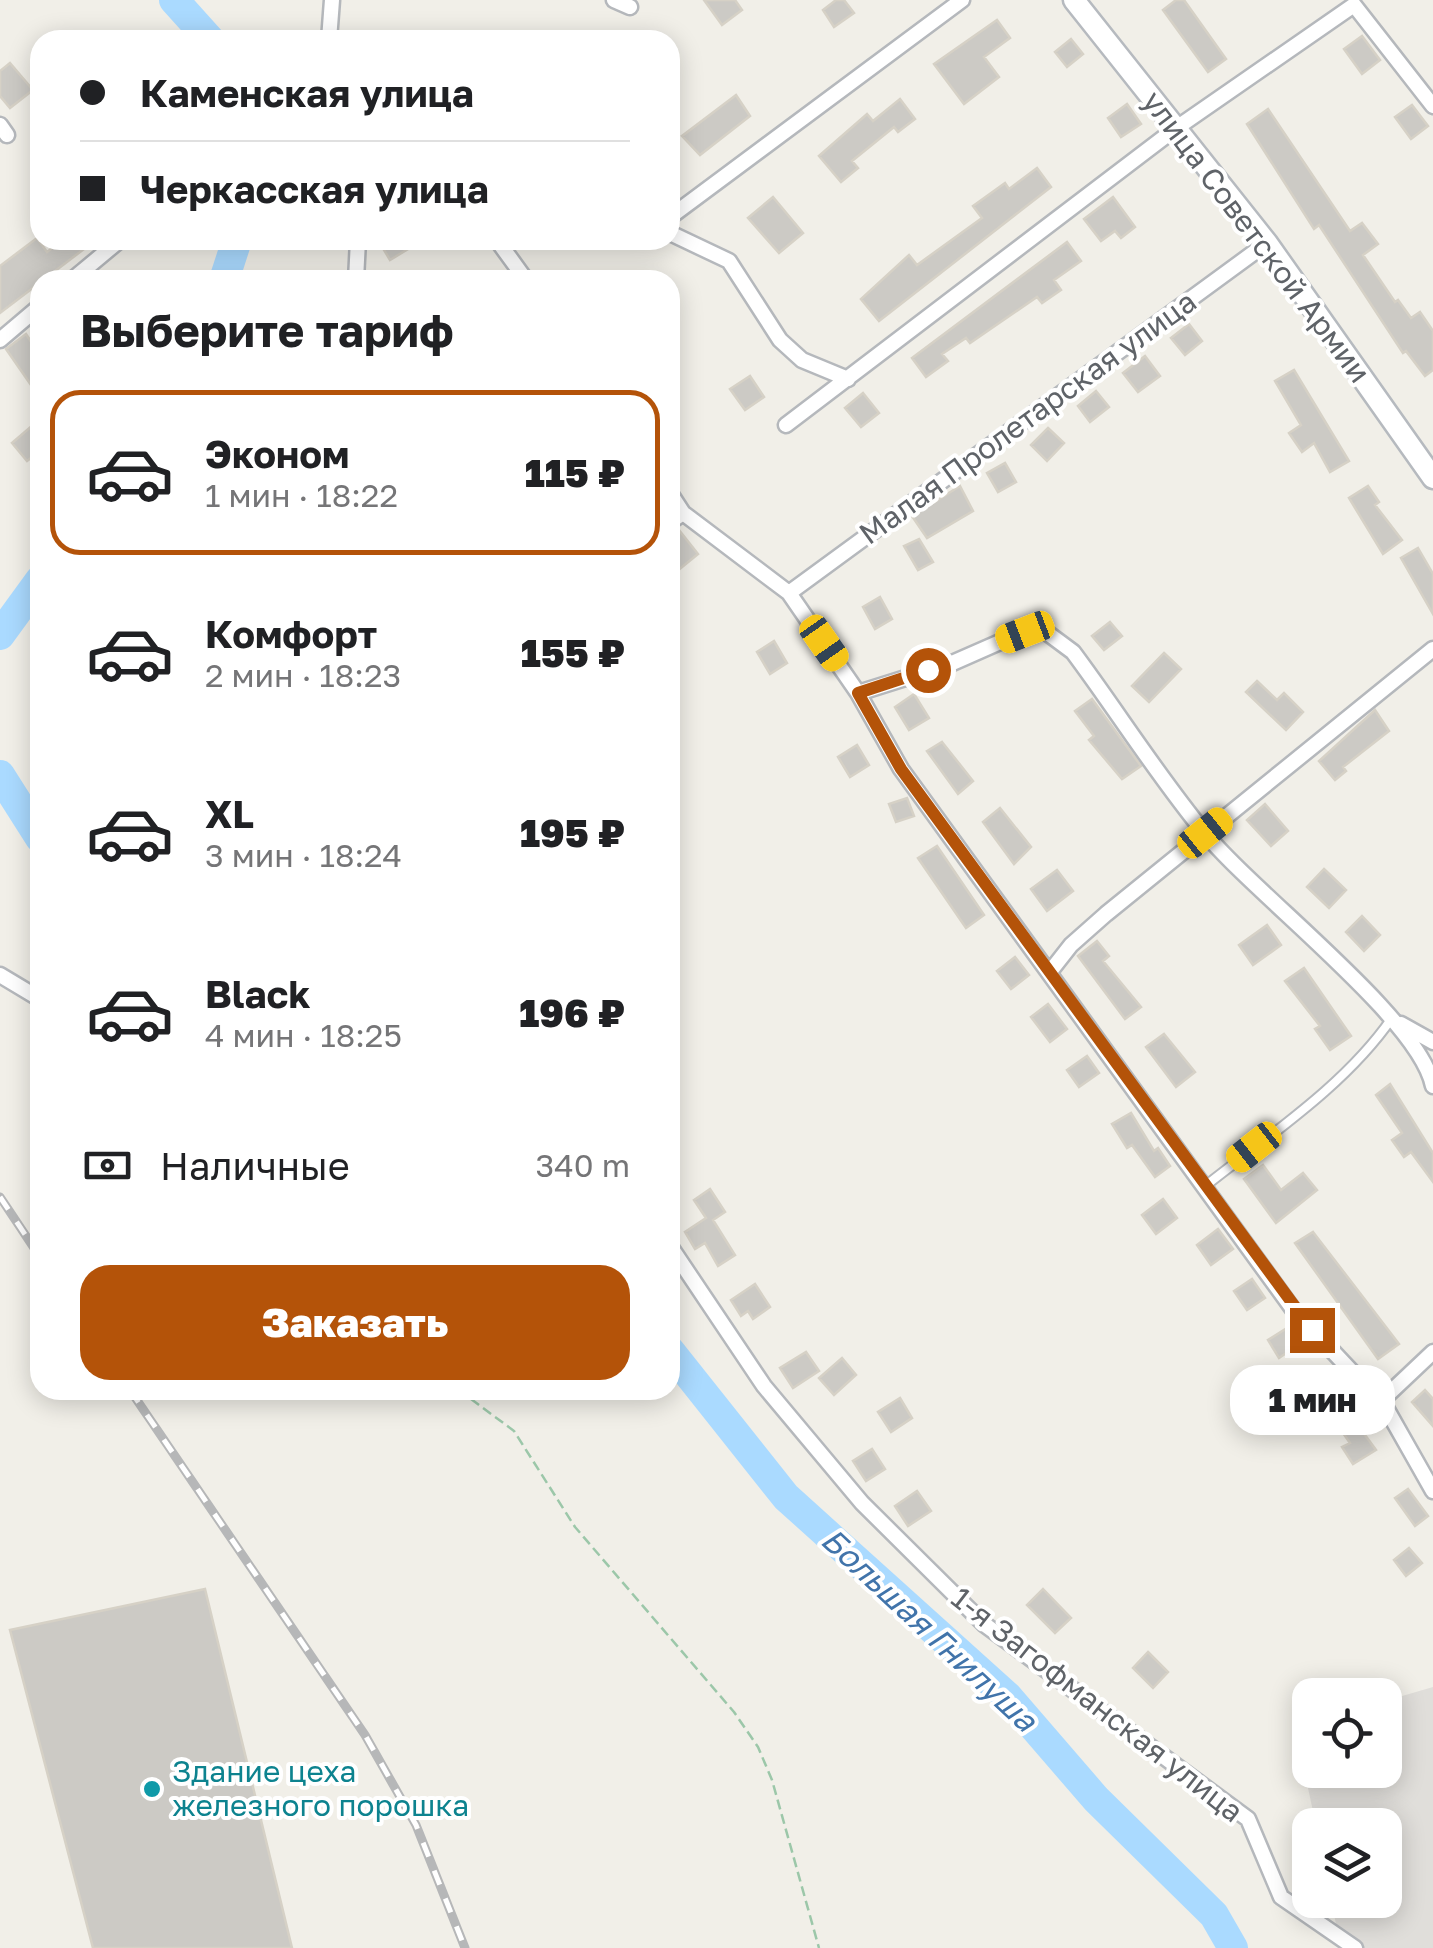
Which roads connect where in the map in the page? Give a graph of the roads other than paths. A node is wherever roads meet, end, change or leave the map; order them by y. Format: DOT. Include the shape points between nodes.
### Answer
graph roads {
  1 [pos="332,0"];
  2 [pos="614,0"];
  3 [pos="962,0"];
  4 [pos="1074,0"];
  5 [pos="630,7"];
  6 [pos="330,30"];
  7 [pos="1433,106"];
  8 [pos="1176,129"];
  9 [pos="680,210"];
  10 [pos="680,238"];
  11 [pos="1266,243"];
  12 [pos="108,250"];
  13 [pos="84,270"];
  14 [pos="30,319"];
  15 [pos="0,340"];
  16 [pos="848,379"];
  17 [pos="786,425"];
  18 [pos="1433,478"];
  19 [pos="680,521"];
  20 [pos="789,593"];
  21 [pos="1433,648"];
  22 [pos="858,693"];
  23 [pos="1205,833"];
  24 [pos="1049,973"];
  25 [pos="0,975"];
  26 [pos="30,993"];
  27 [pos="1392,1018"];
  28 [pos="1433,1042"];
  29 [pos="1433,1086"];
  30 [pos="1204,1187"];
  31 [pos="680,1261"];
  32 [pos="1433,1352"];
  33 [pos="1380,1402"];
  34 [pos="1433,1491"];
  35 [pos="1356,1948"];
  1 -- 6 [label="street"];
  2 -- 5 [label="street"];
  3 -- 9 [label="street"];
  4 -- 8 [label="main road, улица Советской Армии"];
  7 -- 8 [label="street" via="1354,5"];
  8 -- 11 [label="main road, улица Советской Армии"];
  8 -- 16 [label="street"];
  10 -- 16 [label="street" via="730,261 780,340 802,360"];
  11 -- 18 [label="main road, улица Советской Армии"];
  11 -- 20 [label="street, Малая Пролетарская улица"];
  12 -- 13 [label="street"];
  14 -- 15 [label="street"];
  16 -- 17 [label="street"];
  19 -- 20 [label="street"];
  20 -- 22 [label="street"];
  21 -- 23 [label="street"];
  22 -- 23 [label="street" via="1042,629 1073,652"];
  22 -- 24 [label="street" via="901,769"];
  23 -- 24 [label="street" via="1071,945"];
  23 -- 27 [label="street"];
  24 -- 30 [label="street"];
  25 -- 26 [label="street"];
  27 -- 28 [label="street"];
  27 -- 29 [label="street" via="1427,1066"];
  27 -- 30 [label="lane" via="1342,1073"];
  30 -- 33 [label="street" via="1292,1308"];
  31 -- 35 [label="street, 1-я Загофманская улица" via="764,1386 862,1503 984,1624 1248,1819 1281,1897"];
  32 -- 33 [label="street"];
  33 -- 34 [label="street"];
}
